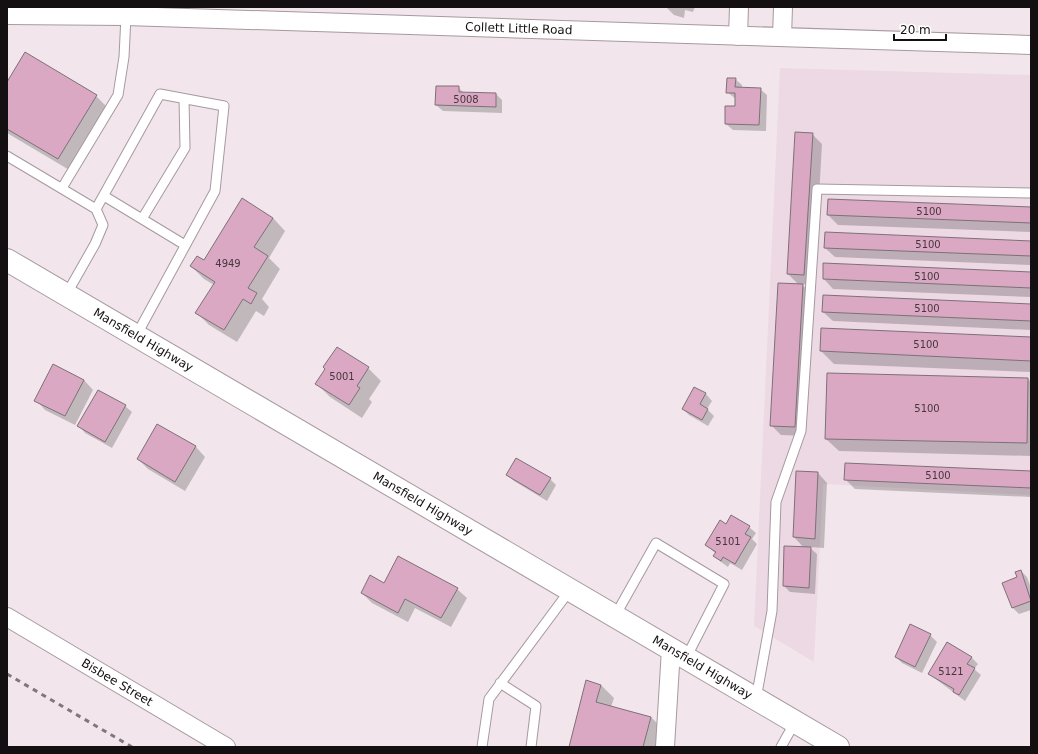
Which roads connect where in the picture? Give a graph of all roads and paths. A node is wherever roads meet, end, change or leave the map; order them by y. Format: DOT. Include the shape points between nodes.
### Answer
graph roads {
  1 [pos="739,7"];
  2 [pos="783,7"];
  3 [pos="63,11"];
  4 [pos="18,12"];
  5 [pos="126,16"];
  6 [pos="738,36"];
  7 [pos="782,37"];
  8 [pos="1031,45"];
  9 [pos="184,99"];
  10 [pos="7,156"];
  11 [pos="62,188"];
  12 [pos="1031,193"];
  13 [pos="104,196"];
  14 [pos="96,209"];
  15 [pos="142,220"];
  16 [pos="185,245"];
  17 [pos="7,260"];
  18 [pos="66,295"];
  19 [pos="136,336"];
  20 [pos="570,590"];
  21 [pos="614,616"];
  22 [pos="7,617"];
  23 [pos="679,653"];
  24 [pos="500,683"];
  25 [pos="756,699"];
  26 [pos="795,722"];
  27 [pos="226,747"];
  28 [pos="482,747"];
  29 [pos="531,747"];
  30 [pos="665,747"];
  31 [pos="781,747"];
  32 [pos="838,747"];
  1 -- 6 [label="street"];
  2 -- 7 [label="street"];
  3 -- 4 [label="street, Collett Little Road"];
  3 -- 5 [label="street, Collett Little Road"];
  5 -- 6 [label="street, Collett Little Road"];
  5 -- 11 [label="lane" via="124,57 118,95"];
  6 -- 7 [label="street, Collett Little Road"];
  7 -- 8 [label="street, Collett Little Road"];
  9 -- 13 [label="lane" via="160,94"];
  9 -- 15 [label="lane" via="185,148"];
  9 -- 16 [label="lane" via="224,106 215,191"];
  10 -- 11 [label="lane"];
  11 -- 14 [label="lane"];
  12 -- 25 [label="lane" via="817,189 801,431 776,502 772,611"];
  13 -- 14 [label="lane"];
  13 -- 15 [label="lane"];
  14 -- 18 [label="lane" via="103,225"];
  15 -- 16 [label="lane"];
  16 -- 19 [label="lane"];
  17 -- 18 [label="main road, Mansfield Highway"];
  18 -- 19 [label="main road, Mansfield Highway"];
  19 -- 20 [label="main road, Mansfield Highway"];
  20 -- 21 [label="main road, Mansfield Highway"];
  20 -- 24 [label="lane"];
  21 -- 23 [label="main road, Mansfield Highway"];
  21 -- 23 [label="lane" via="656,544 724,584"];
  22 -- 27 [label="street, Bisbee Street"];
  23 -- 25 [label="main road, Mansfield Highway"];
  23 -- 30 [label="street"];
  24 -- 28 [label="lane" via="489,699"];
  24 -- 29 [label="lane" via="536,706"];
  25 -- 26 [label="main road, Mansfield Highway"];
  26 -- 31 [label="lane"];
  26 -- 32 [label="main road, Mansfield Highway"];
}
